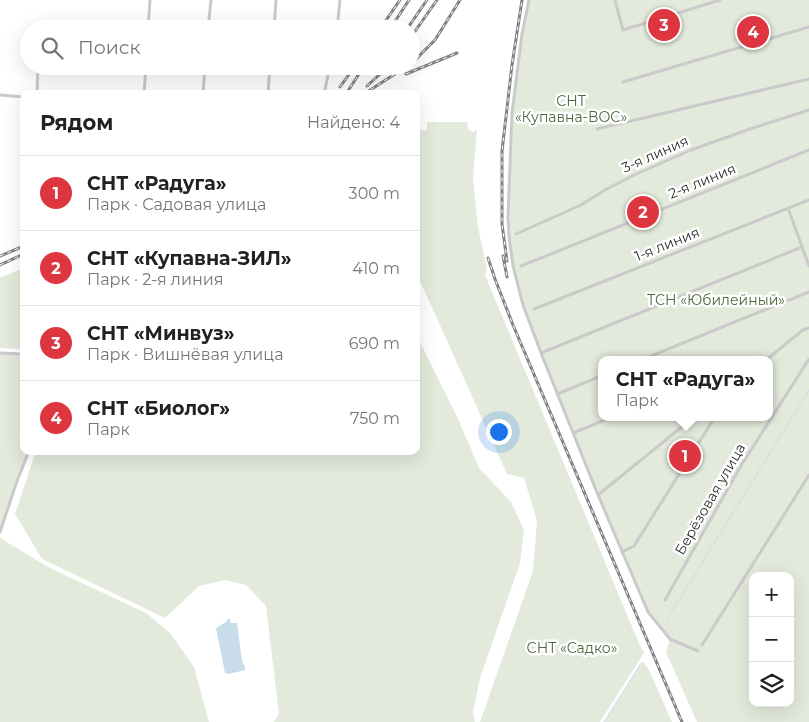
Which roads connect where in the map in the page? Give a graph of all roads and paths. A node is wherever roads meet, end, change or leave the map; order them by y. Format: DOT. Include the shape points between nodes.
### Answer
graph roads {
  1 [pos="150,0"];
  2 [pos="210,0"];
  3 [pos="276,0"];
  4 [pos="340,0"];
  5 [pos="529,0"];
  6 [pos="615,0"];
  7 [pos="720,0"];
  8 [pos="149,20"];
  9 [pos="209,20"];
  10 [pos="275,20"];
  11 [pos="338,20"];
  12 [pos="809,27"];
  13 [pos="38,75"];
  14 [pos="145,75"];
  15 [pos="205,75"];
  16 [pos="269,75"];
  17 [pos="328,75"];
  18 [pos="809,79"];
  19 [pos="623,82"];
  20 [pos="37,90"];
  21 [pos="144,90"];
  22 [pos="203,90"];
  23 [pos="268,90"];
  24 [pos="325,90"];
  25 [pos="0,95"];
  26 [pos="20,97"];
  27 [pos="809,110"];
  28 [pos="597,129"];
  29 [pos="809,150"];
  30 [pos="809,200"];
  31 [pos="788,208"];
  32 [pos="516,234"];
  33 [pos="802,246"];
  34 [pos="521,266"];
  35 [pos="809,266"];
  36 [pos="809,292"];
  37 [pos="534,309"];
  38 [pos="809,328"];
  39 [pos="0,353"];
  40 [pos="540,353"];
  41 [pos="20,354"];
  42 [pos="651,356"];
  43 [pos="771,356"];
  44 [pos="809,359"];
  45 [pos="598,377"];
  46 [pos="557,394"];
  47 [pos="773,415"];
  48 [pos="603,421"];
  49 [pos="689,421"];
  50 [pos="712,421"];
  51 [pos="769,421"];
  52 [pos="573,434"];
  53 [pos="27,455"];
  54 [pos="809,475"];
  55 [pos="598,495"];
  56 [pos="0,532"];
  57 [pos="622,552"];
  58 [pos="665,600"];
  59 [pos="702,645"];
  60 [pos="698,652"];
  1 -- 8 [label="street"];
  2 -- 9 [label="street"];
  3 -- 10 [label="street"];
  4 -- 11 [label="street"];
  5 -- 40 [label="street" via="512,113 509,230 513,266"];
  6 -- 7 [label="street" via="623,30"];
  12 -- 19 [label="street"];
  13 -- 20 [label="street"];
  14 -- 21 [label="street"];
  15 -- 22 [label="street"];
  16 -- 23 [label="street"];
  17 -- 24 [label="street"];
  18 -- 28 [label="street"];
  25 -- 26 [label="street"];
  27 -- 32 [label="street, 3-я линия" via="691,150"];
  29 -- 34 [label="street, 2-я линия"];
  30 -- 31 [label="street, 1-я линия"];
  31 -- 33 [label="street"];
  31 -- 37 [label="street, 1-я линия"];
  33 -- 35 [label="street"];
  33 -- 40 [label="street"];
  36 -- 42 [label="street"];
  38 -- 43 [label="street"];
  39 -- 41 [label="street"];
  40 -- 46 [label="street"];
  44 -- 47 [label="street, Берёзовая улица"];
  45 -- 46 [label="street"];
  46 -- 52 [label="street"];
  48 -- 52 [label="street"];
  49 -- 55 [label="street"];
  50 -- 57 [label="street" via="634,546"];
  51 -- 58 [label="street, Берёзовая улица"];
  52 -- 55 [label="street"];
  53 -- 56 [label="street"];
  54 -- 59 [label="street"];
  55 -- 57 [label="street"];
  57 -- 60 [label="street" via="648,612 670,639"];
}
